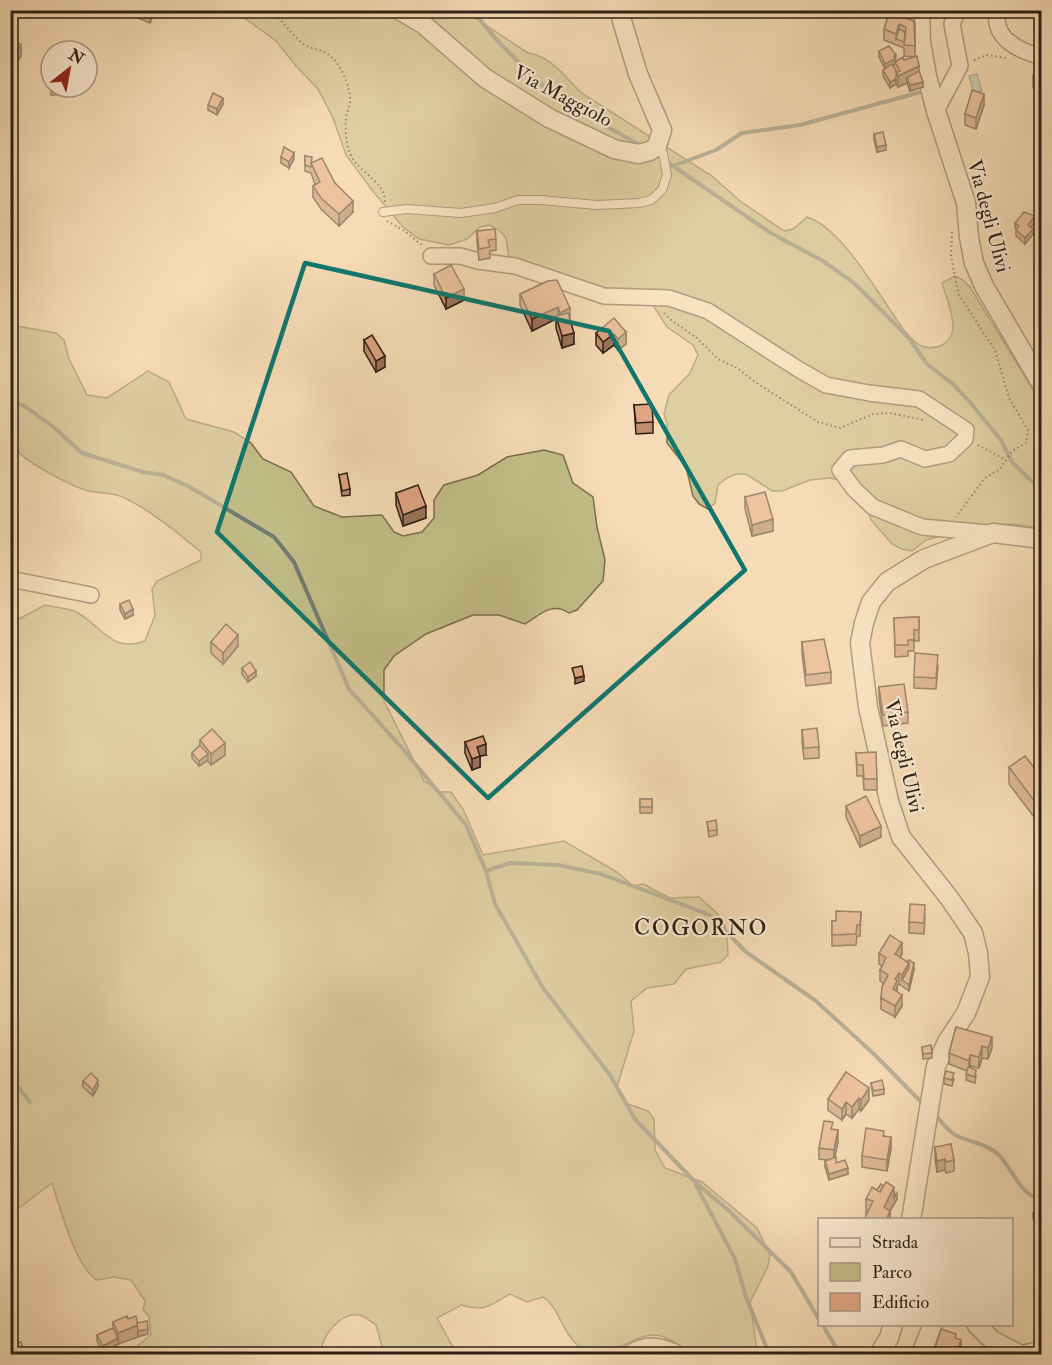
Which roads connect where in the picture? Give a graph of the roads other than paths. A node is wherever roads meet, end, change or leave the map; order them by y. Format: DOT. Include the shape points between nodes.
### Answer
graph roads {
  1 [pos="399,10"];
  2 [pos="620,10"];
  3 [pos="920,10"];
  4 [pos="958,10"];
  5 [pos="998,10"];
  6 [pos="1041,57"];
  7 [pos="936,111"];
  8 [pos="657,146"];
  9 [pos="383,212"];
  10 [pos="431,256"];
  11 [pos="1041,385"];
  12 [pos="993,533"];
  13 [pos="1041,539"];
  14 [pos="10,579"];
  15 [pos="91,595"];
  16 [pos="912,1218"];
  17 [pos="892,1326"];
  18 [pos="932,1326"];
  19 [pos="978,1326"];
  20 [pos="1041,1350"];
  21 [pos="629,1354"];
  22 [pos="679,1354"];
  23 [pos="879,1354"];
  24 [pos="921,1354"];
  25 [pos="1019,1354"];
  26 [pos="1027,1354"];
  1 -- 8 [label="street, Via Maggiolo" via="423,24 485,78 549,118 614,148 638,154"];
  2 -- 8 [label="street" via="638,74 662,129"];
  3 -- 7 [label="street, Via degli Ulivi" via="921,42"];
  4 -- 7 [label="street" via="952,24 960,66"];
  5 -- 6 [label="street" via="998,30 1011,45"];
  7 -- 11 [label="street, Via degli Ulivi" via="966,203 974,263"];
  8 -- 9 [label="lane" via="663,153 667,175 662,190 651,200 639,203 597,205 519,200 461,213 407,209"];
  10 -- 12 [label="street" via="460,256 515,266 604,296 669,298 708,311 826,385 918,399 966,430 965,439 949,454 925,459 901,449 850,458 840,470 873,507 922,527"];
  12 -- 13 [label="street, Via degli Ulivi"];
  12 -- 16 [label="street, Via degli Ulivi" via="924,559 887,582 871,602 860,643 868,707 901,837 973,933 978,953 980,977 966,1013 936,1066"];
  14 -- 15 [label="street"];
  17 -- 23 [label="street"];
  18 -- 24 [label="street"];
  19 -- 25 [label="street" via="992,1340"];
  20 -- 26 [label="street"];
  21 -- 22 [label="street" via="651,1345"];
}
